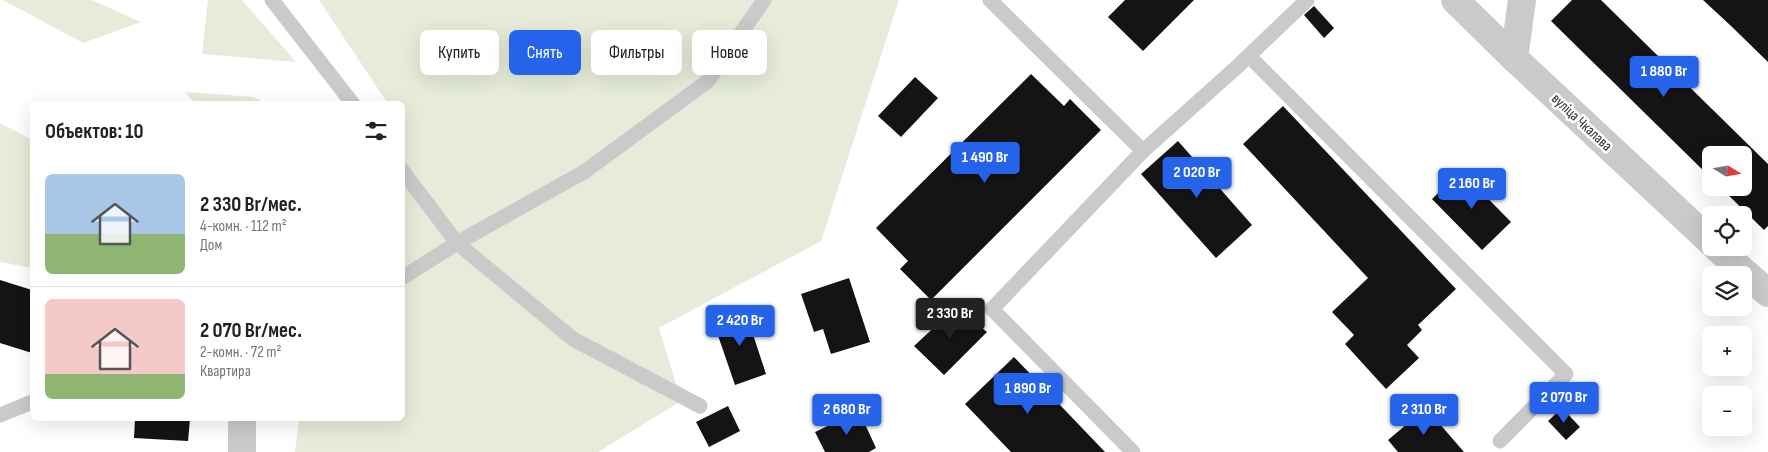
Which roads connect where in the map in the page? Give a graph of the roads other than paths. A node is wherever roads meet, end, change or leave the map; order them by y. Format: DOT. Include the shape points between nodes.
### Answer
graph roads {
  1 [pos="272,0"];
  2 [pos="764,0"];
  3 [pos="990,0"];
  4 [pos="1307,0"];
  5 [pos="1456,0"];
  6 [pos="1522,0"];
  7 [pos="1249,56"];
  8 [pos="1514,58"];
  9 [pos="351,101"];
  10 [pos="1143,151"];
  11 [pos="405,174"];
  12 [pos="1702,234"];
  13 [pos="457,243"];
  14 [pos="1726,256"];
  15 [pos="405,276"];
  16 [pos="1768,293"];
  17 [pos="30,403"];
  18 [pos="700,406"];
  19 [pos="0,414"];
  20 [pos="242,421"];
  21 [pos="1500,441"];
  22 [pos="242,452"];
  23 [pos="1133,452"];
  1 -- 9 [label="lane"];
  2 -- 13 [label="lane" via="708,81 584,172"];
  3 -- 10 [label="lane"];
  4 -- 7 [label="lane"];
  5 -- 8 [label="street, вуліца Чкалава"];
  6 -- 8 [label="street"];
  7 -- 10 [label="lane"];
  7 -- 21 [label="lane" via="1566,374"];
  8 -- 12 [label="street, вуліца Чкалава"];
  10 -- 23 [label="lane" via="992,309"];
  11 -- 13 [label="lane"];
  13 -- 15 [label="lane"];
  13 -- 18 [label="lane" via="573,340"];
  14 -- 16 [label="street"];
  17 -- 19 [label="lane"];
  20 -- 22 [label="street"];
}
